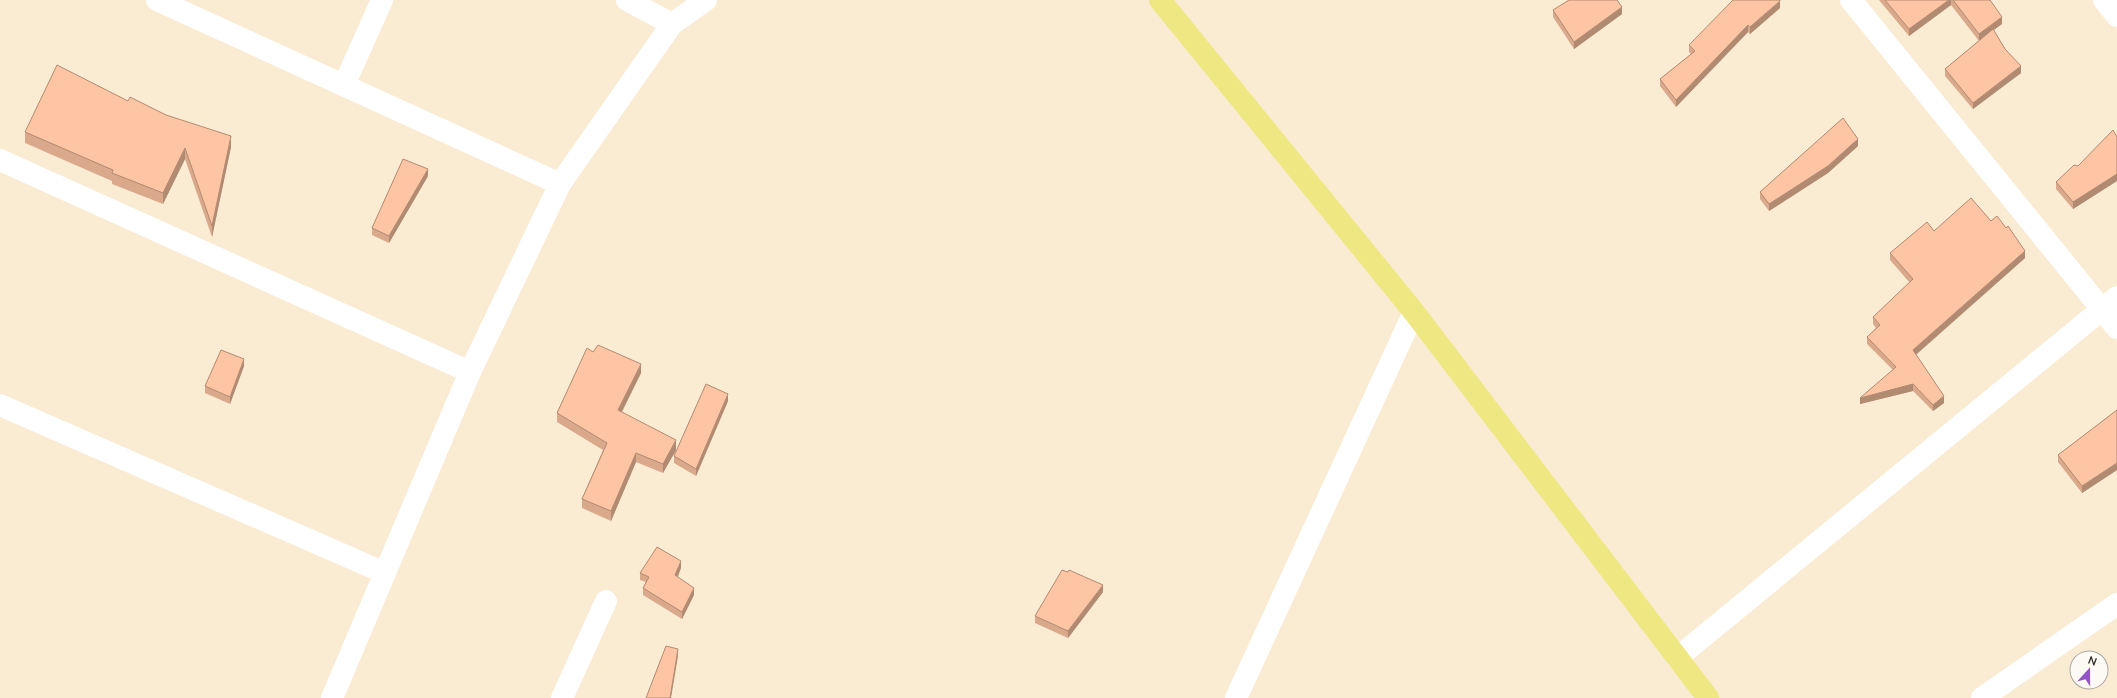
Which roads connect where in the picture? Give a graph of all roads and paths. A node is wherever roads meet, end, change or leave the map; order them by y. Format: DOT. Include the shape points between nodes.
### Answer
graph roads {
  1 [pos="382,0"];
  2 [pos="627,0"];
  3 [pos="706,0"];
  4 [pos="1160,0"];
  5 [pos="1851,0"];
  6 [pos="2104,0"];
  7 [pos="171,3"];
  8 [pos="2117,16"];
  9 [pos="672,24"];
  10 [pos="344,85"];
  11 [pos="0,160"];
  12 [pos="560,184"];
  13 [pos="2109,303"];
  14 [pos="1414,312"];
  15 [pos="2117,328"];
  16 [pos="470,372"];
  17 [pos="0,405"];
  18 [pos="385,573"];
  19 [pos="606,602"];
  20 [pos="2117,604"];
  21 [pos="1677,658"];
  22 [pos="332,698"];
  23 [pos="562,698"];
  24 [pos="1236,698"];
  25 [pos="1708,698"];
  26 [pos="1982,698"];
  1 -- 10 [label="street"];
  2 -- 9 [label="street"];
  3 -- 9 [label="street"];
  4 -- 14 [label="main road"];
  5 -- 13 [label="street"];
  6 -- 8 [label="street"];
  7 -- 10 [label="street"];
  9 -- 12 [label="street"];
  10 -- 12 [label="street"];
  11 -- 16 [label="street"];
  12 -- 16 [label="street"];
  13 -- 15 [label="street"];
  13 -- 21 [label="street"];
  14 -- 21 [label="main road"];
  14 -- 24 [label="street"];
  16 -- 18 [label="street"];
  17 -- 18 [label="street"];
  18 -- 22 [label="street"];
  19 -- 23 [label="street"];
  20 -- 26 [label="street"];
  21 -- 25 [label="main road"];
}
